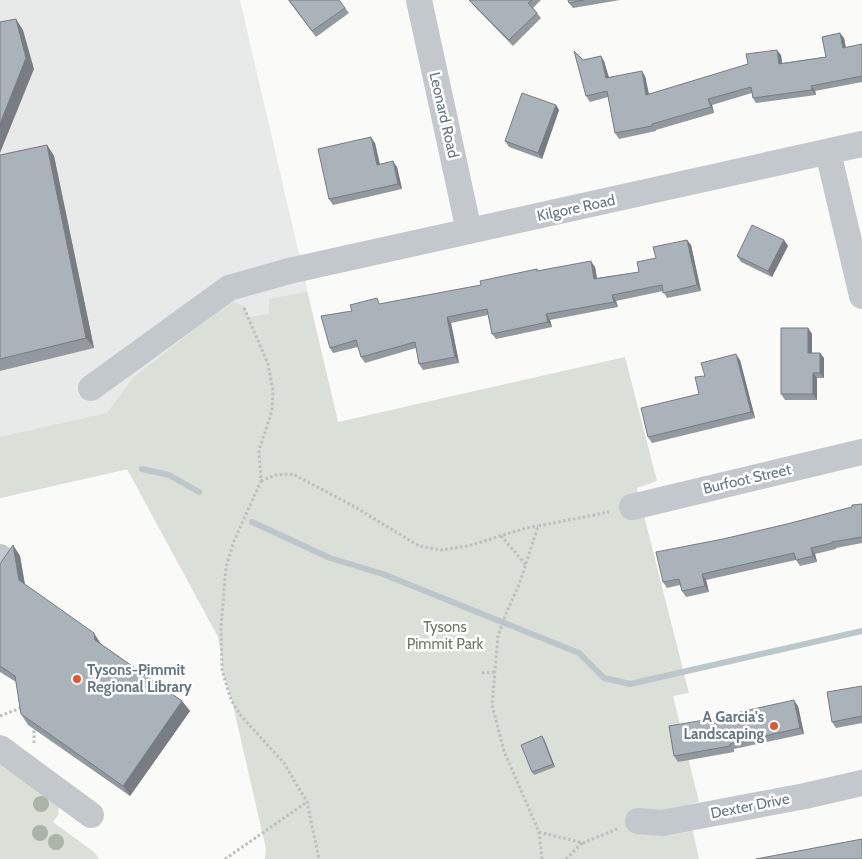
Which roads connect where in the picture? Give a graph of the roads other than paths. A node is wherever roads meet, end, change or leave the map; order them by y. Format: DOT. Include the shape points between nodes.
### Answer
graph roads {
  1 [pos="419,0"];
  2 [pos="862,144"];
  3 [pos="828,152"];
  4 [pos="469,231"];
  5 [pos="862,296"];
  6 [pos="90,388"];
  7 [pos="862,452"];
  8 [pos="632,507"];
  9 [pos="0,748"];
  10 [pos="862,783"];
  11 [pos="91,814"];
  12 [pos="638,821"];
  1 -- 4 [label="street, Leonard Road"];
  2 -- 3 [label="street, Kilgore Road"];
  3 -- 4 [label="street, Kilgore Road"];
  3 -- 5 [label="street"];
  4 -- 6 [label="street, Kilgore Road" via="289,271 229,288"];
  7 -- 8 [label="street, Burfoot Street"];
  9 -- 11 [label="street"];
  10 -- 12 [label="street, Dexter Drive" via="662,823"];
}
